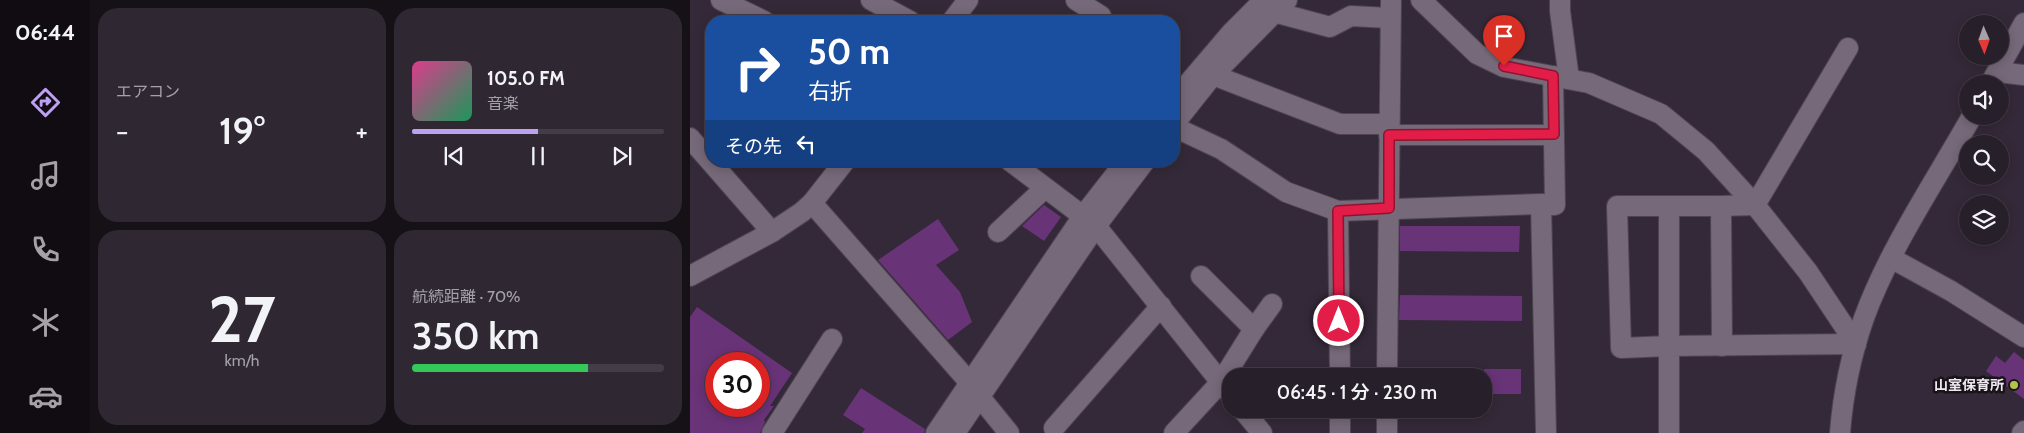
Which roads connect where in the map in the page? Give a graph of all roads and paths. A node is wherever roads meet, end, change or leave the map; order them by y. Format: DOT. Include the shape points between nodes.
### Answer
graph roads {
  1 [pos="720,0"];
  2 [pos="871,0"];
  3 [pos="968,0"];
  4 [pos="1076,0"];
  5 [pos="1421,0"];
  6 [pos="1560,0"];
  7 [pos="1275,4"];
  8 [pos="1391,9"];
  9 [pos="751,15"];
  10 [pos="899,15"];
  11 [pos="957,15"];
  12 [pos="1097,15"];
  13 [pos="2024,23"];
  14 [pos="1848,48"];
  15 [pos="1213,75"];
  16 [pos="1996,75"];
  17 [pos="2024,75"];
  18 [pos="2009,76"];
  19 [pos="1561,78"];
  20 [pos="1180,93"];
  21 [pos="1180,118"];
  22 [pos="1967,125"];
  23 [pos="1180,129"];
  24 [pos="1389,130"];
  25 [pos="1554,134"];
  26 [pos="690,138"];
  27 [pos="705,155"];
  28 [pos="715,167"];
  29 [pos="840,167"];
  30 [pos="1018,167"];
  31 [pos="1122,167"];
  32 [pos="1140,167"];
  33 [pos="1045,188"];
  34 [pos="812,204"];
  35 [pos="1541,204"];
  36 [pos="1755,205"];
  37 [pos="1669,206"];
  38 [pos="1721,206"];
  39 [pos="1389,208"];
  40 [pos="1338,211"];
  41 [pos="1090,221"];
  42 [pos="772,232"];
  43 [pos="998,232"];
  44 [pos="1891,258"];
  45 [pos="690,276"];
  46 [pos="1201,276"];
  47 [pos="1272,304"];
  48 [pos="1161,306"];
  49 [pos="1254,329"];
  50 [pos="2024,337"];
  51 [pos="832,339"];
  52 [pos="1856,344"];
  53 [pos="1669,346"];
  54 [pos="1722,346"];
  55 [pos="1236,368"];
  56 [pos="1340,368"];
  57 [pos="1387,368"];
  58 [pos="1222,384"];
  59 [pos="975,390"];
  60 [pos="1222,392"];
  61 [pos="1250,418"];
  62 [pos="1340,418"];
  63 [pos="1387,418"];
  64 [pos="1054,428"];
  65 [pos="772,433"];
  66 [pos="936,433"];
  67 [pos="955,433"];
  68 [pos="1009,433"];
  69 [pos="1174,433"];
  70 [pos="1262,433"];
  71 [pos="1340,433"];
  72 [pos="1386,433"];
  73 [pos="1546,433"];
  74 [pos="1669,433"];
  75 [pos="1840,433"];
  1 -- 9 [label="street"];
  2 -- 10 [label="street"];
  3 -- 11 [label="street"];
  4 -- 12 [label="street"];
  5 -- 19 [label="street" via="1477,54 1504,66"];
  6 -- 19 [label="street"];
  7 -- 8 [label="street" via="1330,27 1351,16"];
  7 -- 15 [label="street"];
  7 -- 20 [label="street" via="1226,39"];
  8 -- 24 [label="street"];
  13 -- 16 [label="street"];
  14 -- 36 [label="street"];
  15 -- 21 [label="street"];
  15 -- 24 [label="street" via="1340,124"];
  17 -- 18 [label="street"];
  19 -- 25 [label="street"];
  19 -- 36 [label="street" via="1589,83 1661,114 1706,151"];
  22 -- 44 [label="street"];
  23 -- 40 [label="street" via="1221,149 1286,192"];
  24 -- 25 [label="street"];
  24 -- 39 [label="street"];
  25 -- 35 [label="street" via="1555,205"];
  26 -- 27 [label="street"];
  28 -- 42 [label="street"];
  29 -- 34 [label="street"];
  30 -- 33 [label="street"];
  31 -- 41 [label="street"];
  32 -- 41 [label="street"];
  33 -- 41 [label="street"];
  33 -- 43 [label="street"];
  34 -- 42 [label="street"];
  34 -- 59 [label="street"];
  35 -- 39 [label="street"];
  35 -- 73 [label="street"];
  36 -- 38 [label="street"];
  36 -- 52 [label="street" via="1808,272"];
  37 -- 38 [label="street"];
  37 -- 53 [label="street"];
  37 -- 53 [label="street" via="1617,206 1621,348"];
  38 -- 54 [label="street"];
  39 -- 40 [label="street"];
  39 -- 57 [label="street"];
  40 -- 56 [label="street"];
  41 -- 48 [label="street"];
  41 -- 59 [label="street"];
  42 -- 45 [label="street"];
  44 -- 50 [label="street"];
  44 -- 52 [label="street"];
  46 -- 49 [label="street"];
  47 -- 49 [label="street"];
  48 -- 58 [label="street"];
  48 -- 64 [label="street"];
  49 -- 55 [label="street"];
  51 -- 65 [label="street"];
  52 -- 54 [label="street"];
  52 -- 75 [label="street" via="1843,399"];
  53 -- 54 [label="street"];
  53 -- 74 [label="street"];
  59 -- 66 [label="street"];
  59 -- 67 [label="street"];
  59 -- 68 [label="street"];
  60 -- 69 [label="street"];
  61 -- 70 [label="street"];
  62 -- 71 [label="street"];
  63 -- 72 [label="street"];
}
